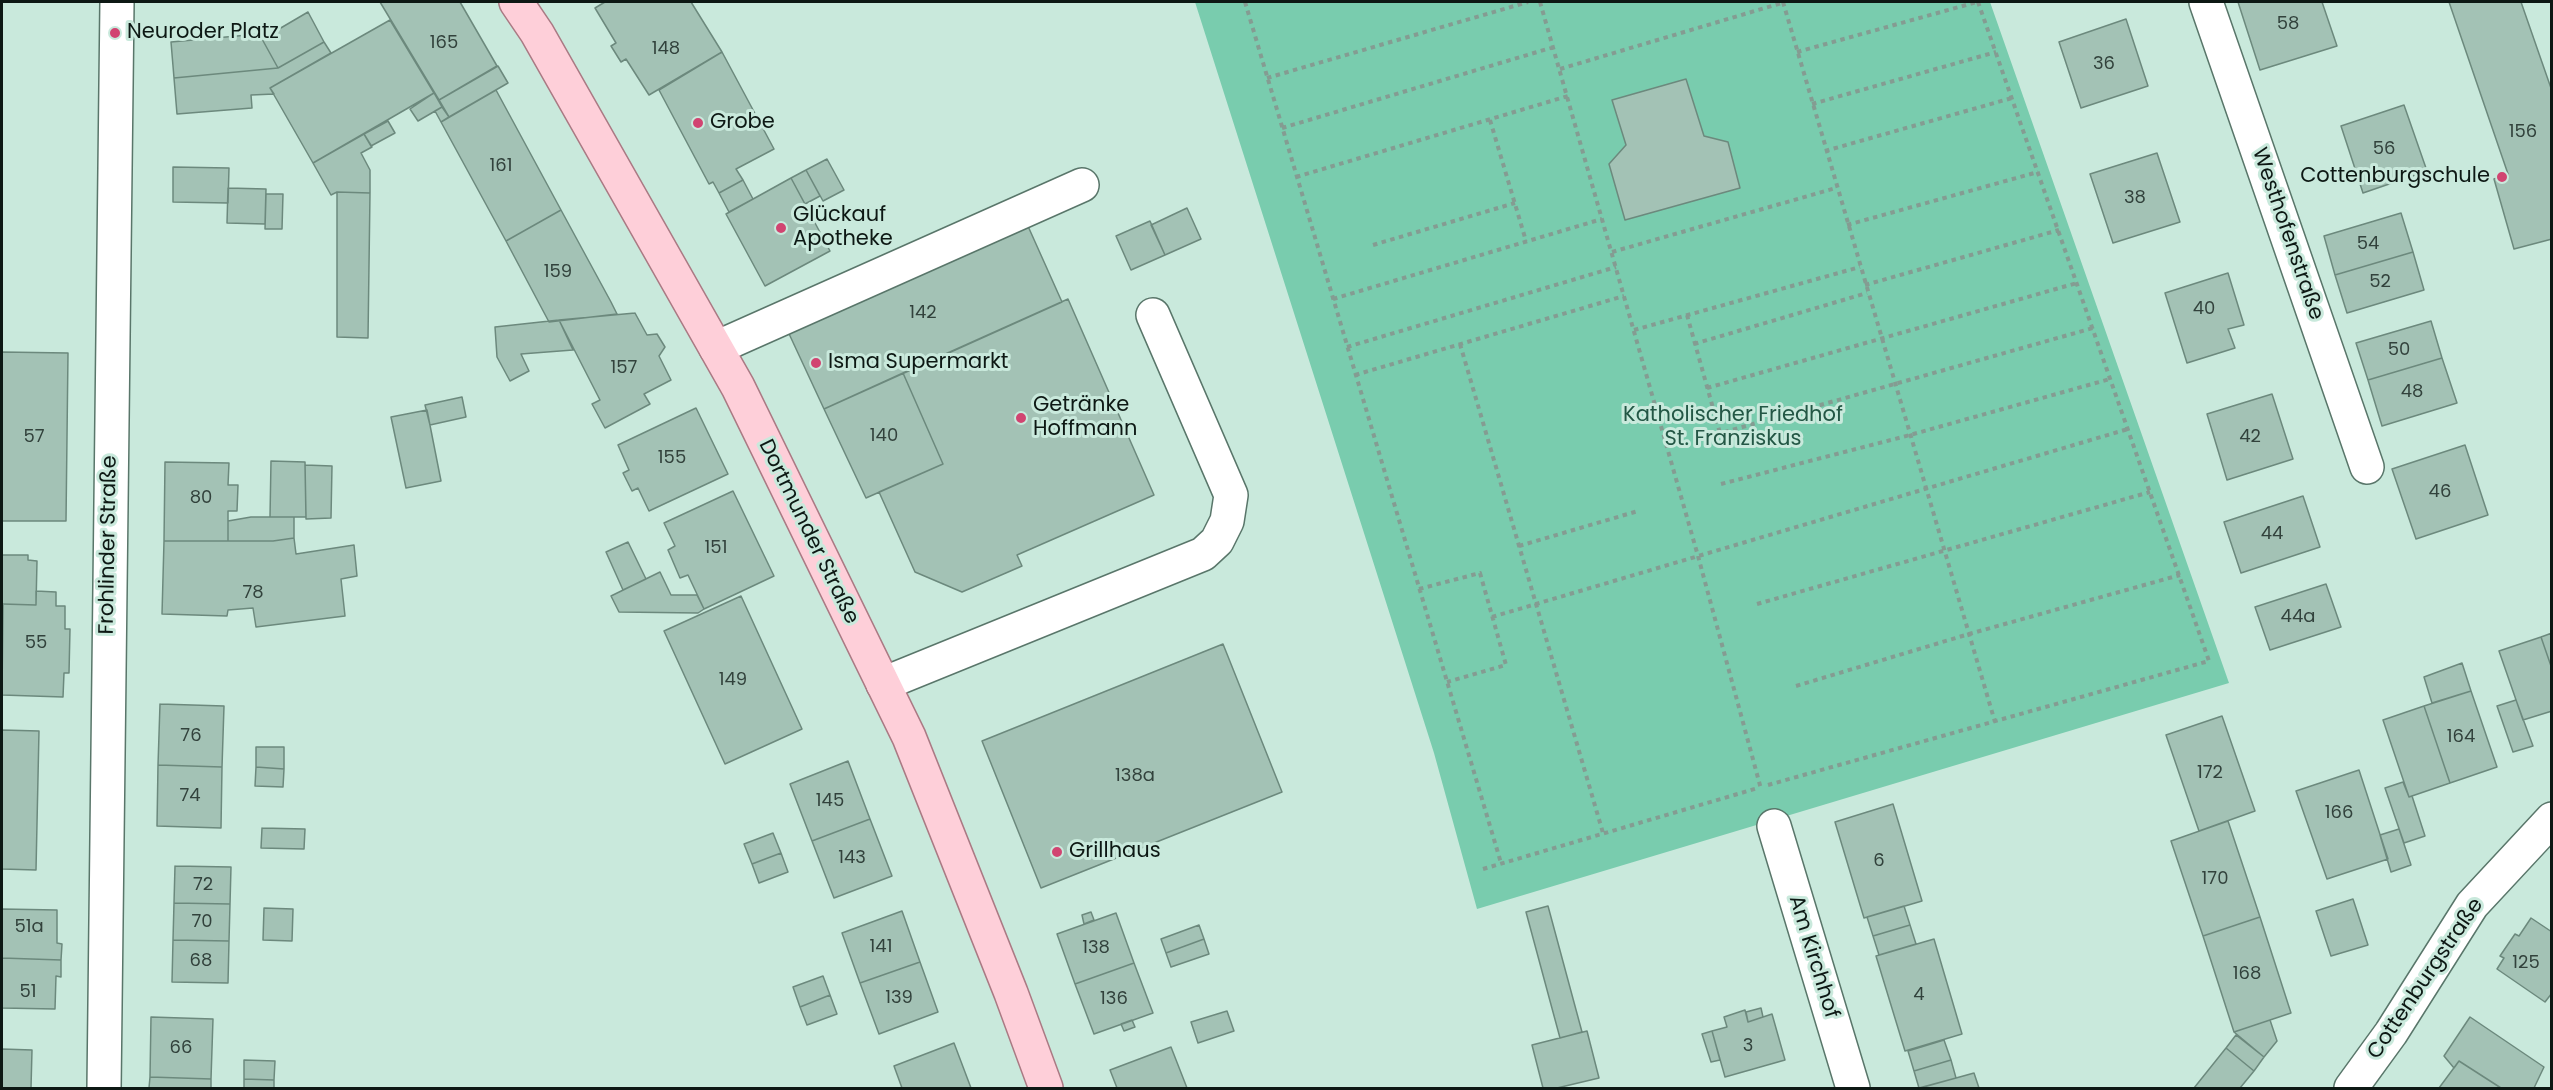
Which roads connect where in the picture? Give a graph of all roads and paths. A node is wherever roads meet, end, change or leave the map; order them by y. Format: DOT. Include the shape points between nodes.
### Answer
graph roads {
  1 [pos="117,2"];
  2 [pos="516,2"];
  3 [pos="1245,2"];
  4 [pos="1528,2"];
  5 [pos="1540,2"];
  6 [pos="1784,2"];
  7 [pos="1977,2"];
  8 [pos="2206,2"];
  9 [pos="1554,47"];
  10 [pos="1797,52"];
  11 [pos="1996,52"];
  12 [pos="1560,69"];
  13 [pos="1267,78"];
  14 [pos="1568,96"];
  15 [pos="2012,98"];
  16 [pos="1812,104"];
  17 [pos="1490,120"];
  18 [pos="1282,128"];
  19 [pos="1825,151"];
  20 [pos="2038,172"];
  21 [pos="1296,177"];
  22 [pos="1082,185"];
  23 [pos="1836,188"];
  24 [pos="1515,203"];
  25 [pos="1602,219"];
  26 [pos="1847,225"];
  27 [pos="2059,230"];
  28 [pos="1526,242"];
  29 [pos="1373,245"];
  30 [pos="1612,252"];
  31 [pos="1616,267"];
  32 [pos="1860,267"];
  33 [pos="2077,283"];
  34 [pos="1865,285"];
  35 [pos="1867,293"];
  36 [pos="1624,296"];
  37 [pos="1333,298"];
  38 [pos="1154,315"];
  39 [pos="1687,315"];
  40 [pos="2092,328"];
  41 [pos="1634,330"];
  42 [pos="1881,338"];
  43 [pos="1460,344"];
  44 [pos="1695,344"];
  45 [pos="1347,347"];
  46 [pos="716,348"];
  47 [pos="1355,375"];
  48 [pos="2110,379"];
  49 [pos="1894,384"];
  50 [pos="1707,388"];
  51 [pos="2128,429"];
  52 [pos="1720,433"];
  53 [pos="1910,435"];
  54 [pos="1707,437"];
  55 [pos="2367,466"];
  56 [pos="1721,484"];
  57 [pos="1925,489"];
  58 [pos="2150,492"];
  59 [pos="1638,511"];
  60 [pos="1520,546"];
  61 [pos="1944,550"];
  62 [pos="1698,556"];
  63 [pos="2180,575"];
  64 [pos="1419,589"];
  65 [pos="1536,604"];
  66 [pos="1757,604"];
  67 [pos="1492,617"];
  68 [pos="1969,634"];
  69 [pos="1447,682"];
  70 [pos="883,684"];
  71 [pos="1796,686"];
  72 [pos="1995,722"];
  73 [pos="1760,787"];
  74 [pos="2552,819"];
  75 [pos="1774,826"];
  76 [pos="1603,833"];
  77 [pos="1501,863"];
  78 [pos="1483,869"];
  79 [pos="104,1089"];
  80 [pos="1046,1089"];
  81 [pos="1853,1089"];
  82 [pos="2351,1089"];
  1 -- 79 [label="street, Frohlinder Straße"];
  2 -- 46 [label="main road, Dortmunder Straße"];
  3 -- 13 [label="path"];
  4 -- 13 [label="path"];
  5 -- 9 [label="path"];
  6 -- 10 [label="path"];
  6 -- 12 [label="path"];
  7 -- 10 [label="path"];
  7 -- 11 [label="path"];
  8 -- 55 [label="street, Westhofenstraße"];
  9 -- 12 [label="path"];
  9 -- 18 [label="path"];
  10 -- 16 [label="path"];
  11 -- 15 [label="path"];
  11 -- 16 [label="path"];
  12 -- 14 [label="path"];
  13 -- 18 [label="path"];
  14 -- 17 [label="path"];
  14 -- 25 [label="path"];
  15 -- 19 [label="path"];
  15 -- 20 [label="path"];
  16 -- 19 [label="path"];
  17 -- 21 [label="path"];
  17 -- 24 [label="path"];
  18 -- 21 [label="path"];
  19 -- 23 [label="path"];
  20 -- 26 [label="path"];
  20 -- 27 [label="path"];
  21 -- 37 [label="path"];
  22 -- 46 [label="street"];
  23 -- 26 [label="path"];
  23 -- 30 [label="path"];
  24 -- 28 [label="path"];
  24 -- 29 [label="path"];
  25 -- 28 [label="path"];
  25 -- 30 [label="path"];
  26 -- 32 [label="path"];
  27 -- 33 [label="path"];
  27 -- 34 [label="path"];
  28 -- 37 [label="path"];
  30 -- 31 [label="path"];
  31 -- 36 [label="path"];
  31 -- 45 [label="path"];
  32 -- 34 [label="path"];
  32 -- 39 [label="path"];
  33 -- 40 [label="path"];
  33 -- 42 [label="path"];
  34 -- 35 [label="path"];
  35 -- 42 [label="path"];
  35 -- 44 [label="path"];
  36 -- 41 [label="path"];
  36 -- 43 [label="path"];
  37 -- 45 [label="path"];
  38 -- 70 [label="street" via="1231,495 1227,521 1217,541 1203,554"];
  39 -- 41 [label="path"];
  39 -- 44 [label="path"];
  40 -- 48 [label="path"];
  40 -- 49 [label="path"];
  41 -- 62 [label="path"];
  42 -- 49 [label="path"];
  42 -- 50 [label="path"];
  43 -- 47 [label="path"];
  43 -- 60 [label="path"];
  44 -- 50 [label="path"];
  45 -- 47 [label="path"];
  46 -- 70 [label="main road, Dortmunder Straße"];
  47 -- 64 [label="path"];
  48 -- 51 [label="path"];
  48 -- 53 [label="path"];
  49 -- 52 [label="path"];
  49 -- 53 [label="path"];
  50 -- 52 [label="path"];
  51 -- 57 [label="path"];
  51 -- 58 [label="path"];
  52 -- 54 [label="path"];
  53 -- 56 [label="path"];
  53 -- 57 [label="path"];
  57 -- 61 [label="path"];
  57 -- 62 [label="path"];
  58 -- 61 [label="path"];
  58 -- 63 [label="path"];
  59 -- 60 [label="path"];
  60 -- 65 [label="path"];
  61 -- 66 [label="path"];
  61 -- 68 [label="path"];
  62 -- 65 [label="path"];
  62 -- 73 [label="path"];
  63 -- 68 [label="path"];
  63 -- 72 [label="path" via="2209,661"];
  64 -- 67 [label="path" via="1480,573"];
  64 -- 69 [label="path"];
  65 -- 67 [label="path"];
  65 -- 76 [label="path"];
  67 -- 69 [label="path" via="1506,665"];
  68 -- 71 [label="path"];
  68 -- 72 [label="path"];
  69 -- 77 [label="path"];
  70 -- 80 [label="main road, Dortmunder Straße" via="909,737"];
  72 -- 73 [label="path"];
  73 -- 75 [label="path"];
  73 -- 76 [label="path"];
  74 -- 82 [label="street, Cottenburgstraße" via="2472,905"];
  75 -- 81 [label="street, Am Kirchhof"];
  76 -- 77 [label="path"];
  77 -- 78 [label="path"];
}
